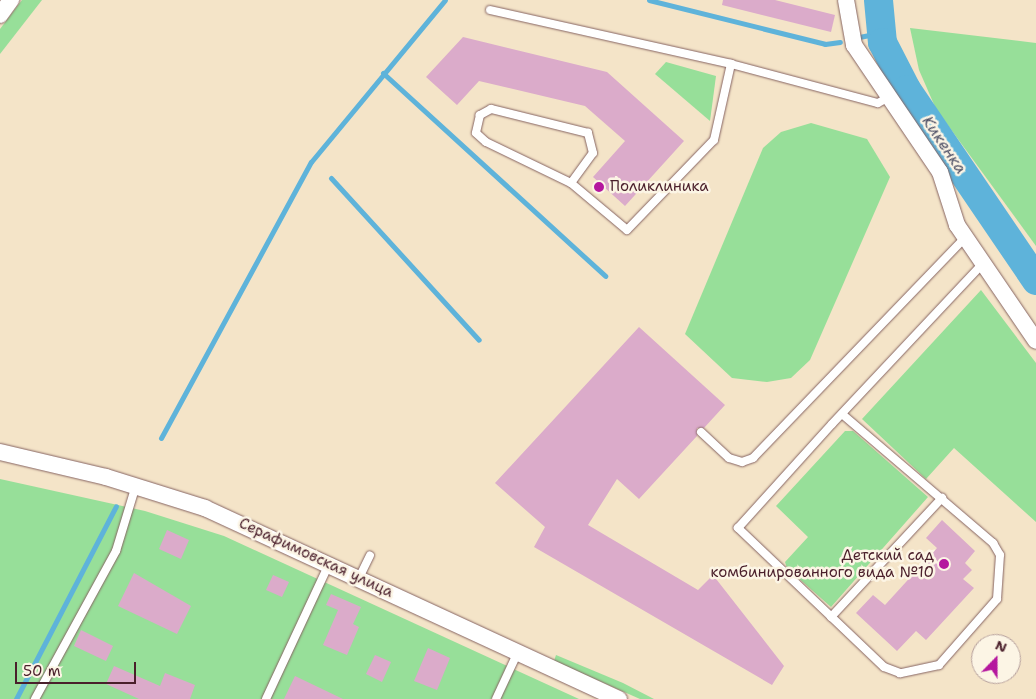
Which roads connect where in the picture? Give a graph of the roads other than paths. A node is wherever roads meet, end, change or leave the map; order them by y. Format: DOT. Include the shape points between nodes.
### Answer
graph roads {
  1 [pos="11,0"];
  2 [pos="846,0"];
  3 [pos="490,10"];
  4 [pos="0,15"];
  5 [pos="731,64"];
  6 [pos="886,98"];
  7 [pos="571,183"];
  8 [pos="966,237"];
  9 [pos="984,261"];
  10 [pos="1036,341"];
  11 [pos="842,414"];
  12 [pos="701,432"];
  13 [pos="0,452"];
  14 [pos="136,485"];
  15 [pos="942,498"];
  16 [pos="370,555"];
  17 [pos="329,564"];
  18 [pos="359,578"];
  19 [pos="831,617"];
  20 [pos="517,654"];
  21 [pos="34,699"];
  22 [pos="266,699"];
  23 [pos="496,699"];
  24 [pos="619,699"];
  1 -- 4 [label="street"];
  2 -- 6 [label="street" via="854,45"];
  3 -- 5 [label="lane"];
  5 -- 6 [label="lane" via="878,103"];
  5 -- 7 [label="lane" via="714,140 633,229 620,228"];
  6 -- 8 [label="street" via="940,172 949,206"];
  7 -- 7 [label="lane" via="486,142 476,133 480,115 491,109 588,133 593,153"];
  8 -- 9 [label="street"];
  8 -- 12 [label="lane" via="753,458 742,462 729,458"];
  9 -- 10 [label="street"];
  9 -- 11 [label="lane"];
  11 -- 15 [label="lane"];
  11 -- 19 [label="lane" via="738,528"];
  13 -- 14 [label="street, Серафимовская улица"];
  14 -- 17 [label="street, Серафимовская улица" via="221,514"];
  14 -- 21 [label="lane" via="116,551"];
  15 -- 19 [label="lane"];
  15 -- 19 [label="lane" via="993,542 1000,555 997,599 957,647 940,665 900,673 884,668"];
  16 -- 18 [label="lane"];
  17 -- 18 [label="street, Серафимовская улица"];
  17 -- 22 [label="lane"];
  18 -- 20 [label="street, Серафимовская улица"];
  20 -- 23 [label="lane"];
  20 -- 24 [label="street, Серафимовская улица"];
}
